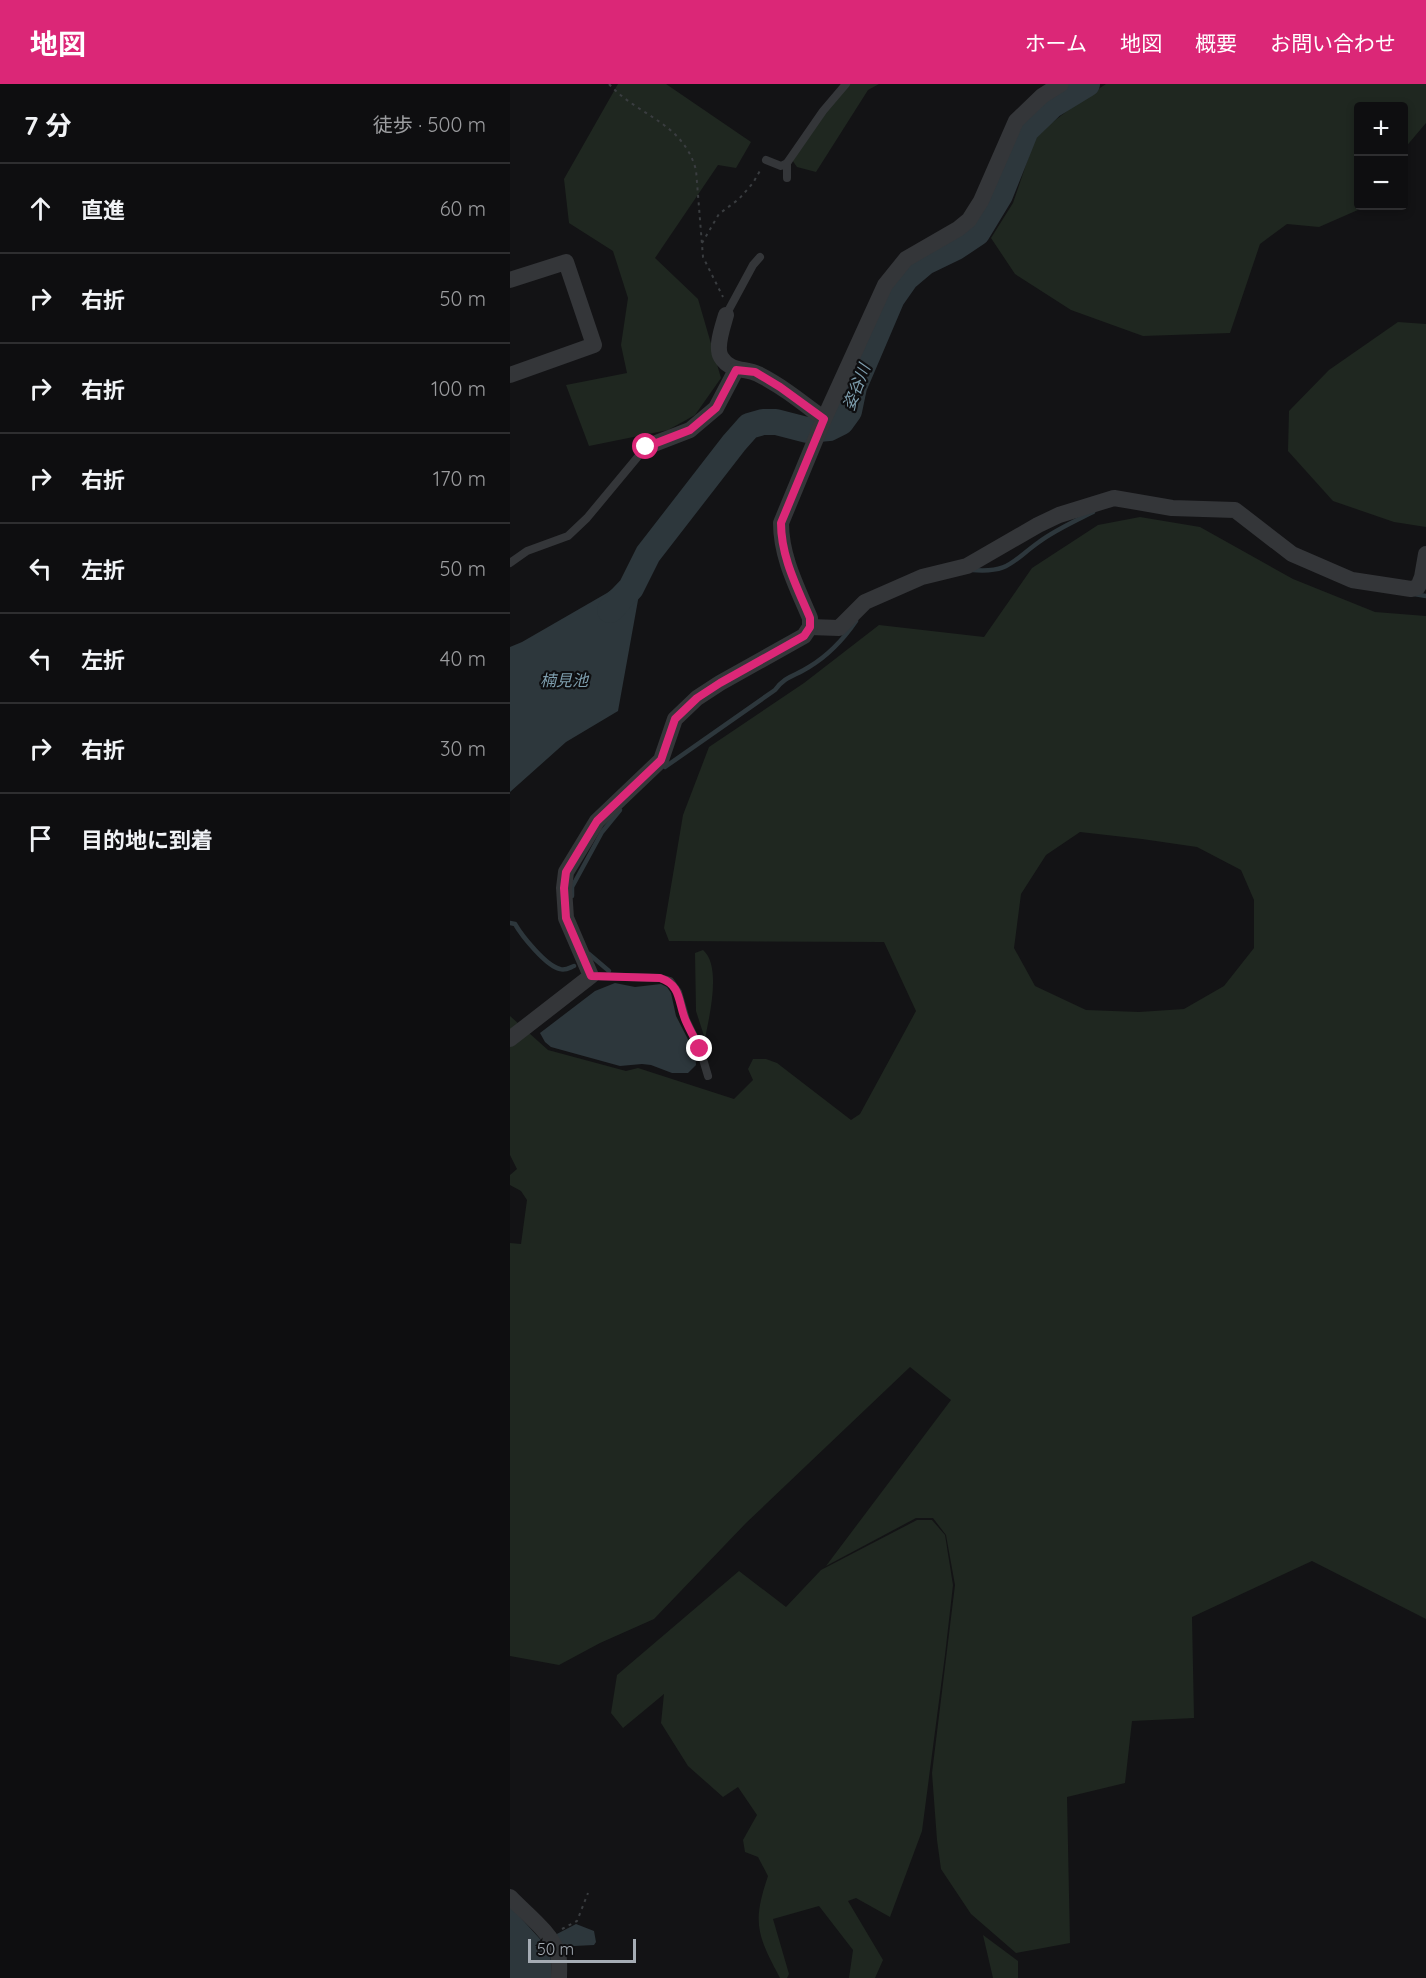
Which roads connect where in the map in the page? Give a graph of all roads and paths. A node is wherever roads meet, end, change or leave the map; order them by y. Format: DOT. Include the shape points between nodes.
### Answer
graph roads {
  1 [pos="609,84"];
  2 [pos="846,84"];
  3 [pos="1061,84"];
  4 [pos="766,160"];
  5 [pos="787,163"];
  6 [pos="787,178"];
  7 [pos="701,246"];
  8 [pos="760,257"];
  9 [pos="510,280"];
  10 [pos="726,315"];
  11 [pos="736,370"];
  12 [pos="510,375"];
  13 [pos="823,421"];
  14 [pos="646,447"];
  15 [pos="1426,554"];
  16 [pos="510,563"];
  17 [pos="810,627"];
  18 [pos="591,976"];
  19 [pos="510,1039"];
  20 [pos="708,1076"];
  21 [pos="588,1893"];
  22 [pos="510,1897"];
  23 [pos="549,1936"];
  24 [pos="559,1978"];
  1 -- 7 [label="path" via="629,103 679,136 692,156"];
  2 -- 5 [label="lane"];
  3 -- 13 [label="street" via="1016,121 969,220 906,259 885,285"];
  4 -- 5 [label="lane" via="781,166"];
  4 -- 7 [label="path" via="753,183 719,214"];
  5 -- 6 [label="lane"];
  7 -- 10 [label="path" via="702,257 722,292"];
  8 -- 10 [label="lane"];
  9 -- 12 [label="street" via="566,262 594,345"];
  10 -- 11 [label="street" via="719,348 721,357"];
  11 -- 13 [label="street" via="755,372"];
  11 -- 14 [label="street" via="716,408 690,430"];
  13 -- 17 [label="street" via="781,523 781,541"];
  14 -- 16 [label="lane" via="568,536 527,551"];
  15 -- 17 [label="street" via="1418,587 1352,580 1292,554 1235,510 1172,508 1114,498 1059,515 967,566 922,577 865,602 839,628"];
  17 -- 18 [label="street" via="804,636 697,698 675,719 661,760 597,821 566,872 564,888 566,918"];
  18 -- 19 [label="street"];
  18 -- 20 [label="lane" via="670,981 678,992"];
  21 -- 23 [label="path" via="577,1921"];
  22 -- 23 [label="street"];
  23 -- 24 [label="street" via="558,1953"];
}
